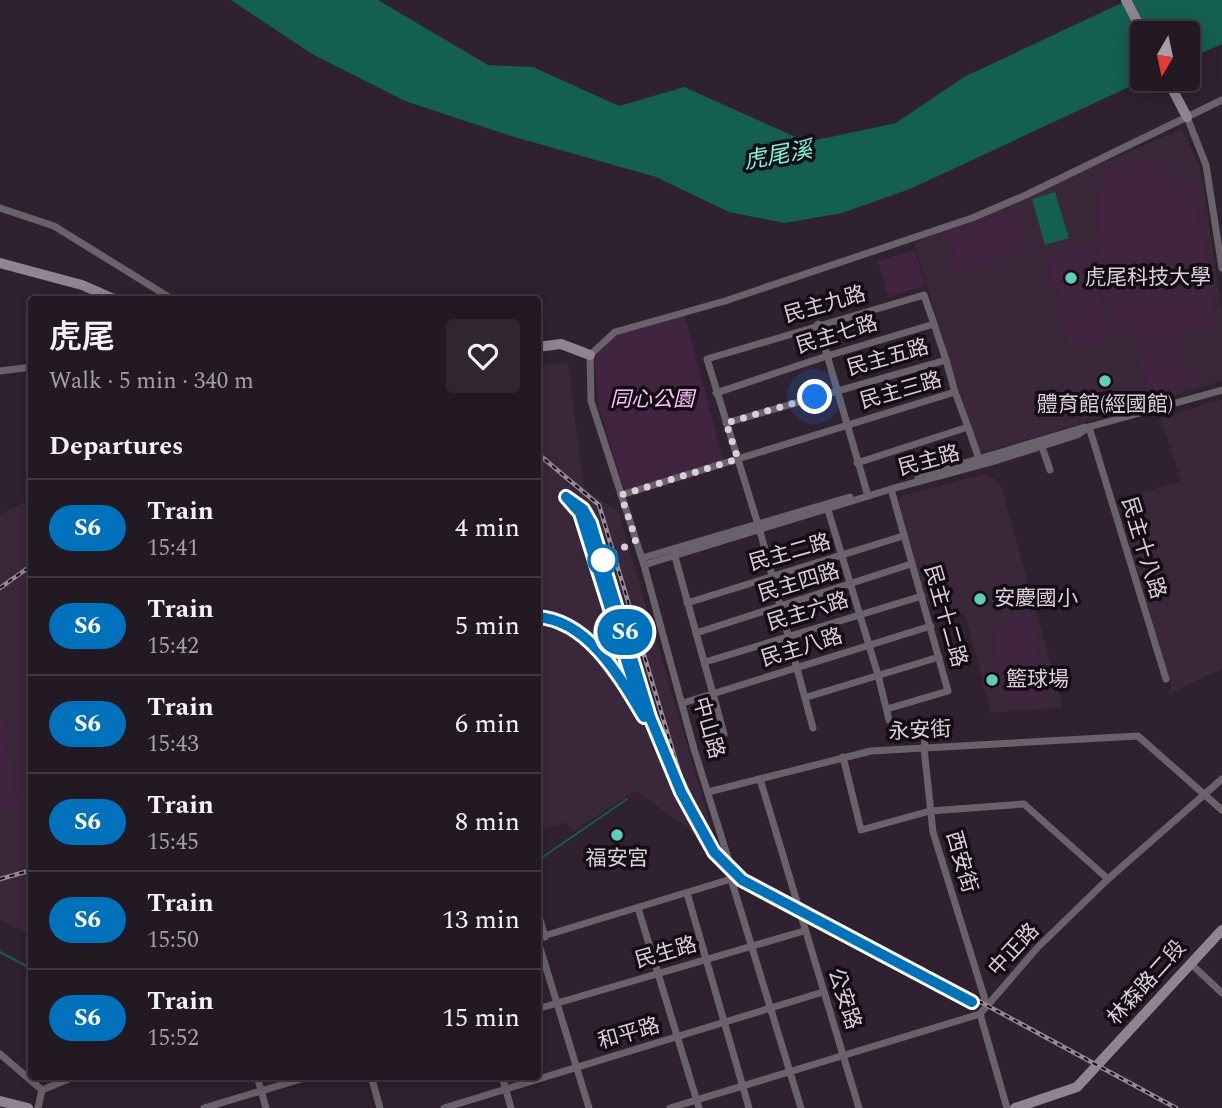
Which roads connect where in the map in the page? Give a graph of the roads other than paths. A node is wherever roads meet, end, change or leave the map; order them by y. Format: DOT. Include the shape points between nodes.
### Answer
graph roads {
  1 [pos="1126,0"];
  2 [pos="1137,21"];
  3 [pos="1173,91"];
  4 [pos="1222,100"];
  5 [pos="1187,117"];
  6 [pos="0,208"];
  7 [pos="0,263"];
  8 [pos="1222,268"];
  9 [pos="107,296"];
  10 [pos="167,296"];
  11 [pos="818,324"];
  12 [pos="934,324"];
  13 [pos="541,346"];
  14 [pos="590,355"];
  15 [pos="827,356"];
  16 [pos="946,360"];
  17 [pos="28,368"];
  18 [pos="0,371"];
  19 [pos="1222,390"];
  20 [pos="837,391"];
  21 [pos="955,392"];
  22 [pos="716,393"];
  23 [pos="726,423"];
  24 [pos="847,425"];
  25 [pos="968,427"];
  26 [pos="1089,427"];
  27 [pos="1041,443"];
  28 [pos="738,459"];
  29 [pos="980,462"];
  30 [pos="858,463"];
  31 [pos="1050,470"];
  32 [pos="891,489"];
  33 [pos="867,494"];
  34 [pos="621,495"];
  35 [pos="828,510"];
  36 [pos="759,528"];
  37 [pos="903,536"];
  38 [pos="674,553"];
  39 [pos="842,557"];
  40 [pos="643,562"];
  41 [pos="911,564"];
  42 [pos="770,577"];
  43 [pos="850,585"];
  44 [pos="922,596"];
  45 [pos="687,603"];
  46 [pos="779,608"];
  47 [pos="859,615"];
  48 [pos="931,626"];
  49 [pos="696,633"];
  50 [pos="788,637"];
  51 [pos="868,646"];
  52 [pos="939,657"];
  53 [pos="705,662"];
  54 [pos="797,668"];
  55 [pos="878,676"];
  56 [pos="1166,679"];
  57 [pos="713,692"];
  58 [pos="807,697"];
  59 [pos="683,703"];
  60 [pos="887,709"];
  61 [pos="889,720"];
  62 [pos="926,723"];
  63 [pos="813,728"];
  64 [pos="724,734"];
  65 [pos="924,748"];
  66 [pos="843,757"];
  67 [pos="760,779"];
  68 [pos="1222,779"];
  69 [pos="708,792"];
  70 [pos="1205,794"];
  71 [pos="1222,810"];
  72 [pos="930,811"];
  73 [pos="731,879"];
  74 [pos="1108,879"];
  75 [pos="687,893"];
  76 [pos="638,908"];
  77 [pos="804,930"];
  78 [pos="1222,930"];
  79 [pos="541,937"];
  80 [pos="751,947"];
  81 [pos="706,960"];
  82 [pos="1191,964"];
  83 [pos="658,974"];
  84 [pos="823,992"];
  85 [pos="1222,993"];
  86 [pos="558,1003"];
  87 [pos="987,1006"];
  88 [pos="541,1008"];
  89 [pos="771,1010"];
  90 [pos="981,1014"];
  91 [pos="724,1023"];
  92 [pos="677,1038"];
  93 [pos="0,1054"];
  94 [pos="844,1055"];
  95 [pos="577,1067"];
  96 [pos="790,1073"];
  97 [pos="28,1078"];
  98 [pos="541,1078"];
  99 [pos="30,1080"];
  100 [pos="66,1080"];
  101 [pos="258,1080"];
  102 [pos="298,1080"];
  103 [pos="372,1080"];
  104 [pos="503,1080"];
  105 [pos="535,1080"];
  106 [pos="743,1087"];
  107 [pos="506,1089"];
  108 [pos="42,1090"];
  109 [pos="261,1091"];
  110 [pos="0,1101"];
  111 [pos="698,1104"];
  112 [pos="28,1108"];
  113 [pos="38,1108"];
  114 [pos="204,1108"];
  115 [pos="266,1108"];
  116 [pos="380,1108"];
  117 [pos="443,1108"];
  118 [pos="511,1108"];
  119 [pos="589,1108"];
  120 [pos="670,1108"];
  121 [pos="749,1108"];
  122 [pos="802,1108"];
  123 [pos="859,1108"];
  124 [pos="1007,1108"];
  125 [pos="1015,1108"];
  1 -- 2 [label="street"];
  3 -- 5 [label="street"];
  4 -- 5 [label="street"];
  5 -- 8 [label="street" via="1206,165"];
  5 -- 14 [label="street" via="972,218 725,301 615,332"];
  6 -- 10 [label="street" via="54,226"];
  7 -- 9 [label="street"];
  11 -- 12 [label="street, 民主九路" via="923,295"];
  11 -- 15 [label="street"];
  11 -- 22 [label="street, 民主九路" via="707,359"];
  12 -- 15 [label="street, 民主七路"];
  12 -- 16 [label="street"];
  13 -- 14 [label="street" via="561,344"];
  14 -- 34 [label="street, 中山路" via="591,401"];
  15 -- 20 [label="street"];
  15 -- 22 [label="street, 民主七路"];
  16 -- 20 [label="street, 民主五路"];
  16 -- 21 [label="street, 民主五路"];
  17 -- 18 [label="street"];
  19 -- 26 [label="street, 民主路"];
  20 -- 23 [label="street, 民主五路"];
  20 -- 24 [label="street"];
  21 -- 24 [label="street, 民主三路"];
  21 -- 25 [label="street, 民主三路"];
  22 -- 23 [label="street"];
  23 -- 28 [label="street"];
  24 -- 28 [label="street, 民主三路"];
  24 -- 30 [label="street"];
  25 -- 29 [label="street, 民主三路"];
  25 -- 30 [label="street"];
  26 -- 27 [label="street, 民主路" via="1077,435"];
  26 -- 56 [label="street, 民主十八路"];
  27 -- 29 [label="street, 民主路"];
  27 -- 31 [label="street"];
  28 -- 34 [label="street, 民主三路"];
  28 -- 36 [label="street"];
  29 -- 32 [label="street, 民主路"];
  29 -- 33 [label="street"];
  30 -- 33 [label="street"];
  32 -- 33 [label="street, 民主路"];
  32 -- 37 [label="street, 民主十二路"];
  33 -- 35 [label="street, 民主路"];
  33 -- 36 [label="street"];
  34 -- 40 [label="street, 中山路"];
  35 -- 36 [label="street, 民主路"];
  35 -- 39 [label="street"];
  36 -- 38 [label="street, 民主路"];
  36 -- 42 [label="street"];
  37 -- 39 [label="street, 民主二路"];
  37 -- 41 [label="street, 民主十二路"];
  38 -- 40 [label="street, 民主路"];
  38 -- 45 [label="street"];
  39 -- 42 [label="street, 民主二路"];
  39 -- 43 [label="street"];
  40 -- 59 [label="street, 中山路"];
  41 -- 43 [label="street, 民主四路"];
  41 -- 44 [label="street, 民主十二路"];
  42 -- 45 [label="street, 民主二路"];
  42 -- 46 [label="street"];
  43 -- 46 [label="street, 民主四路"];
  43 -- 47 [label="street"];
  44 -- 47 [label="street, 民主六路"];
  44 -- 48 [label="street, 民主十二路"];
  45 -- 49 [label="street"];
  46 -- 49 [label="street, 民主四路"];
  46 -- 50 [label="street"];
  47 -- 50 [label="street, 民主六路"];
  47 -- 51 [label="street"];
  48 -- 51 [label="street, 民主八路"];
  48 -- 52 [label="street, 民主十二路"];
  49 -- 53 [label="street"];
  50 -- 53 [label="street, 民主六路"];
  50 -- 54 [label="street"];
  51 -- 54 [label="street, 民主八路"];
  51 -- 55 [label="street"];
  52 -- 55 [label="street"];
  52 -- 60 [label="street, 民主十二路" via="948,691"];
  53 -- 57 [label="street"];
  54 -- 57 [label="street, 民主八路"];
  54 -- 58 [label="street"];
  55 -- 58 [label="street"];
  55 -- 60 [label="street"];
  57 -- 59 [label="street, 民主八路"];
  57 -- 64 [label="street"];
  58 -- 63 [label="street"];
  59 -- 69 [label="street, 中山路"];
  60 -- 61 [label="street"];
  62 -- 65 [label="street, 西安街"];
  65 -- 66 [label="street, 永安街"];
  65 -- 70 [label="street, 永安街" via="1138,736"];
  65 -- 72 [label="street, 西安街"];
  66 -- 67 [label="street, 永安街"];
  66 -- 72 [label="street" via="862,830"];
  67 -- 69 [label="street, 永安街"];
  67 -- 77 [label="street, 公安路"];
  68 -- 70 [label="street, 中正路"];
  69 -- 73 [label="street, 中山路"];
  70 -- 71 [label="street"];
  70 -- 74 [label="street, 中正路"];
  72 -- 74 [label="street" via="1024,804"];
  72 -- 87 [label="street, 西安街"];
  73 -- 75 [label="street"];
  73 -- 80 [label="street, 中山路"];
  74 -- 87 [label="street, 中正路" via="1038,947"];
  75 -- 76 [label="street"];
  75 -- 81 [label="street"];
  76 -- 79 [label="street"];
  76 -- 83 [label="street"];
  77 -- 80 [label="street, 民生路"];
  77 -- 84 [label="street, 公安路"];
  78 -- 82 [label="street, 林森路二段"];
  79 -- 86 [label="street"];
  80 -- 81 [label="street, 民生路"];
  80 -- 89 [label="street, 中山路"];
  81 -- 83 [label="street, 民生路"];
  81 -- 91 [label="street"];
  82 -- 85 [label="street"];
  82 -- 125 [label="street, 林森路二段" via="1071,1091"];
  83 -- 86 [label="street, 民生路"];
  83 -- 92 [label="street"];
  84 -- 89 [label="street, 和平路"];
  84 -- 94 [label="street, 公安路"];
  86 -- 88 [label="street, 民生路"];
  86 -- 95 [label="street"];
  87 -- 90 [label="street, 中正路"];
  89 -- 91 [label="street, 和平路"];
  89 -- 96 [label="street, 中山路"];
  90 -- 94 [label="street"];
  90 -- 124 [label="street"];
  91 -- 92 [label="street, 和平路"];
  91 -- 106 [label="street"];
  92 -- 95 [label="street, 和平路"];
  92 -- 111 [label="street"];
  93 -- 97 [label="street"];
  94 -- 96 [label="street"];
  94 -- 123 [label="street, 公安路"];
  95 -- 98 [label="street, 和平路"];
  95 -- 119 [label="street"];
  96 -- 106 [label="street"];
  96 -- 122 [label="street, 中山路"];
  99 -- 108 [label="street"];
  100 -- 108 [label="street"];
  101 -- 109 [label="street"];
  102 -- 109 [label="street"];
  103 -- 116 [label="street"];
  104 -- 107 [label="street"];
  105 -- 107 [label="street, 和平路"];
  106 -- 111 [label="street"];
  106 -- 121 [label="street"];
  107 -- 117 [label="street, 和平路"];
  107 -- 118 [label="street"];
  108 -- 113 [label="street"];
  109 -- 114 [label="street"];
  109 -- 115 [label="street"];
  110 -- 112 [label="street"];
  111 -- 120 [label="street"];
}
